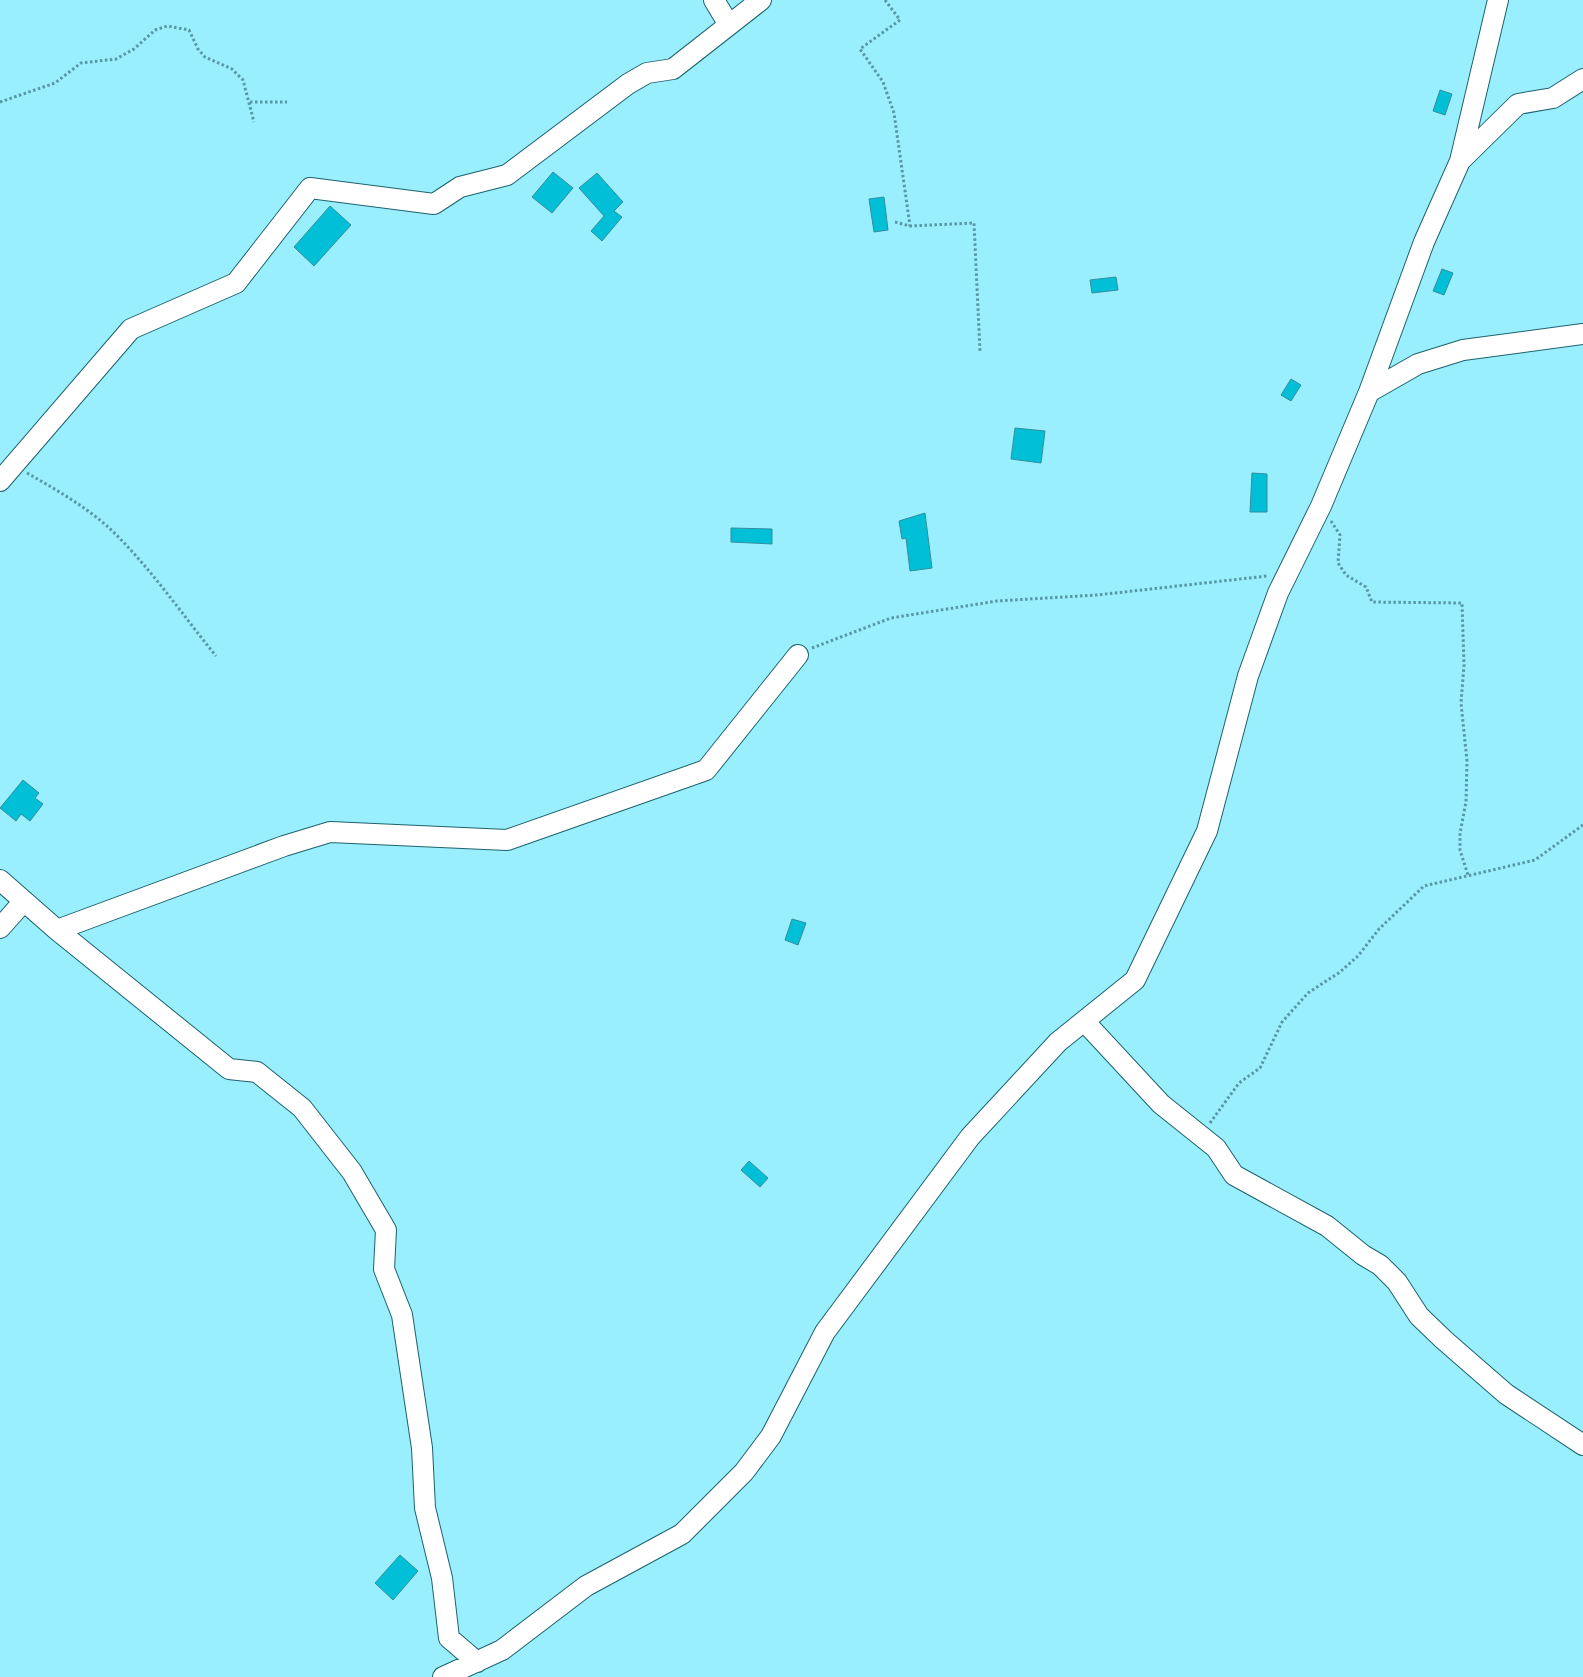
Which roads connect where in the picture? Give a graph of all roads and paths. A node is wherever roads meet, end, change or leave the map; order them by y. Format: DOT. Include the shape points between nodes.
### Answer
graph roads {
  1 [pos="714,0"];
  2 [pos="761,0"];
  3 [pos="885,0"];
  4 [pos="1498,0"];
  5 [pos="729,25"];
  6 [pos="1583,79"];
  7 [pos="0,102"];
  8 [pos="250,102"];
  9 [pos="287,102"];
  10 [pos="254,122"];
  11 [pos="1460,161"];
  12 [pos="895,222"];
  13 [pos="910,226"];
  14 [pos="1583,334"];
  15 [pos="980,351"];
  16 [pos="1369,392"];
  17 [pos="14,465"];
  18 [pos="0,481"];
  19 [pos="1320,506"];
  20 [pos="1288,574"];
  21 [pos="798,655"];
  22 [pos="216,656"];
  23 [pos="1583,825"];
  24 [pos="1468,875"];
  25 [pos="0,880"];
  26 [pos="24,901"];
  27 [pos="0,928"];
  28 [pos="58,930"];
  29 [pos="1084,1021"];
  30 [pos="1201,1136"];
  31 [pos="1583,1446"];
  32 [pos="477,1662"];
  33 [pos="444,1677"];
  1 -- 5 [label="street"];
  2 -- 5 [label="street"];
  3 -- 13 [label="path" via="900,20 860,49 883,82 894,112"];
  4 -- 11 [label="street"];
  5 -- 17 [label="street" via="673,69 647,73 628,84 507,175 460,187 434,204 310,188 236,283 131,329"];
  6 -- 11 [label="street" via="1553,98 1518,104"];
  7 -- 8 [label="path" via="55,83 81,63 116,59 134,49 155,30 167,26 189,30 205,56 232,69 243,80"];
  8 -- 9 [label="path"];
  8 -- 10 [label="path"];
  11 -- 16 [label="street" via="1424,242"];
  12 -- 13 [label="path"];
  13 -- 15 [label="path" via="974,223"];
  14 -- 16 [label="street" via="1463,350 1418,364"];
  16 -- 19 [label="street"];
  17 -- 18 [label="street"];
  17 -- 22 [label="path" via="70,497 107,526 141,562"];
  19 -- 20 [label="street"];
  19 -- 24 [label="path" via="1340,535 1338,563 1346,575 1366,587 1372,602 1462,603 1464,665 1461,702 1466,802 1460,850"];
  20 -- 21 [label="path" via="1097,595 997,601 891,618 831,639"];
  20 -- 29 [label="street" via="1248,676 1207,831 1135,980"];
  21 -- 28 [label="street" via="706,770 507,840 330,832"];
  23 -- 24 [label="path" via="1536,860"];
  24 -- 30 [label="path" via="1424,886 1379,929 1358,956 1308,993 1282,1022 1260,1068 1239,1083"];
  25 -- 26 [label="street"];
  26 -- 27 [label="street"];
  26 -- 28 [label="street"];
  28 -- 32 [label="street" via="230,1069 257,1072 302,1108 352,1172 386,1230 384,1269 402,1315 422,1448 425,1508 442,1578 449,1638"];
  29 -- 30 [label="street" via="1161,1104"];
  29 -- 32 [label="street" via="1058,1042 970,1137 825,1332 771,1436 744,1472 682,1534 586,1586 502,1650"];
  30 -- 31 [label="street" via="1216,1148 1234,1175 1327,1226 1380,1265 1397,1282 1419,1316 1444,1340 1506,1394"];
  32 -- 33 [label="street"];
}
